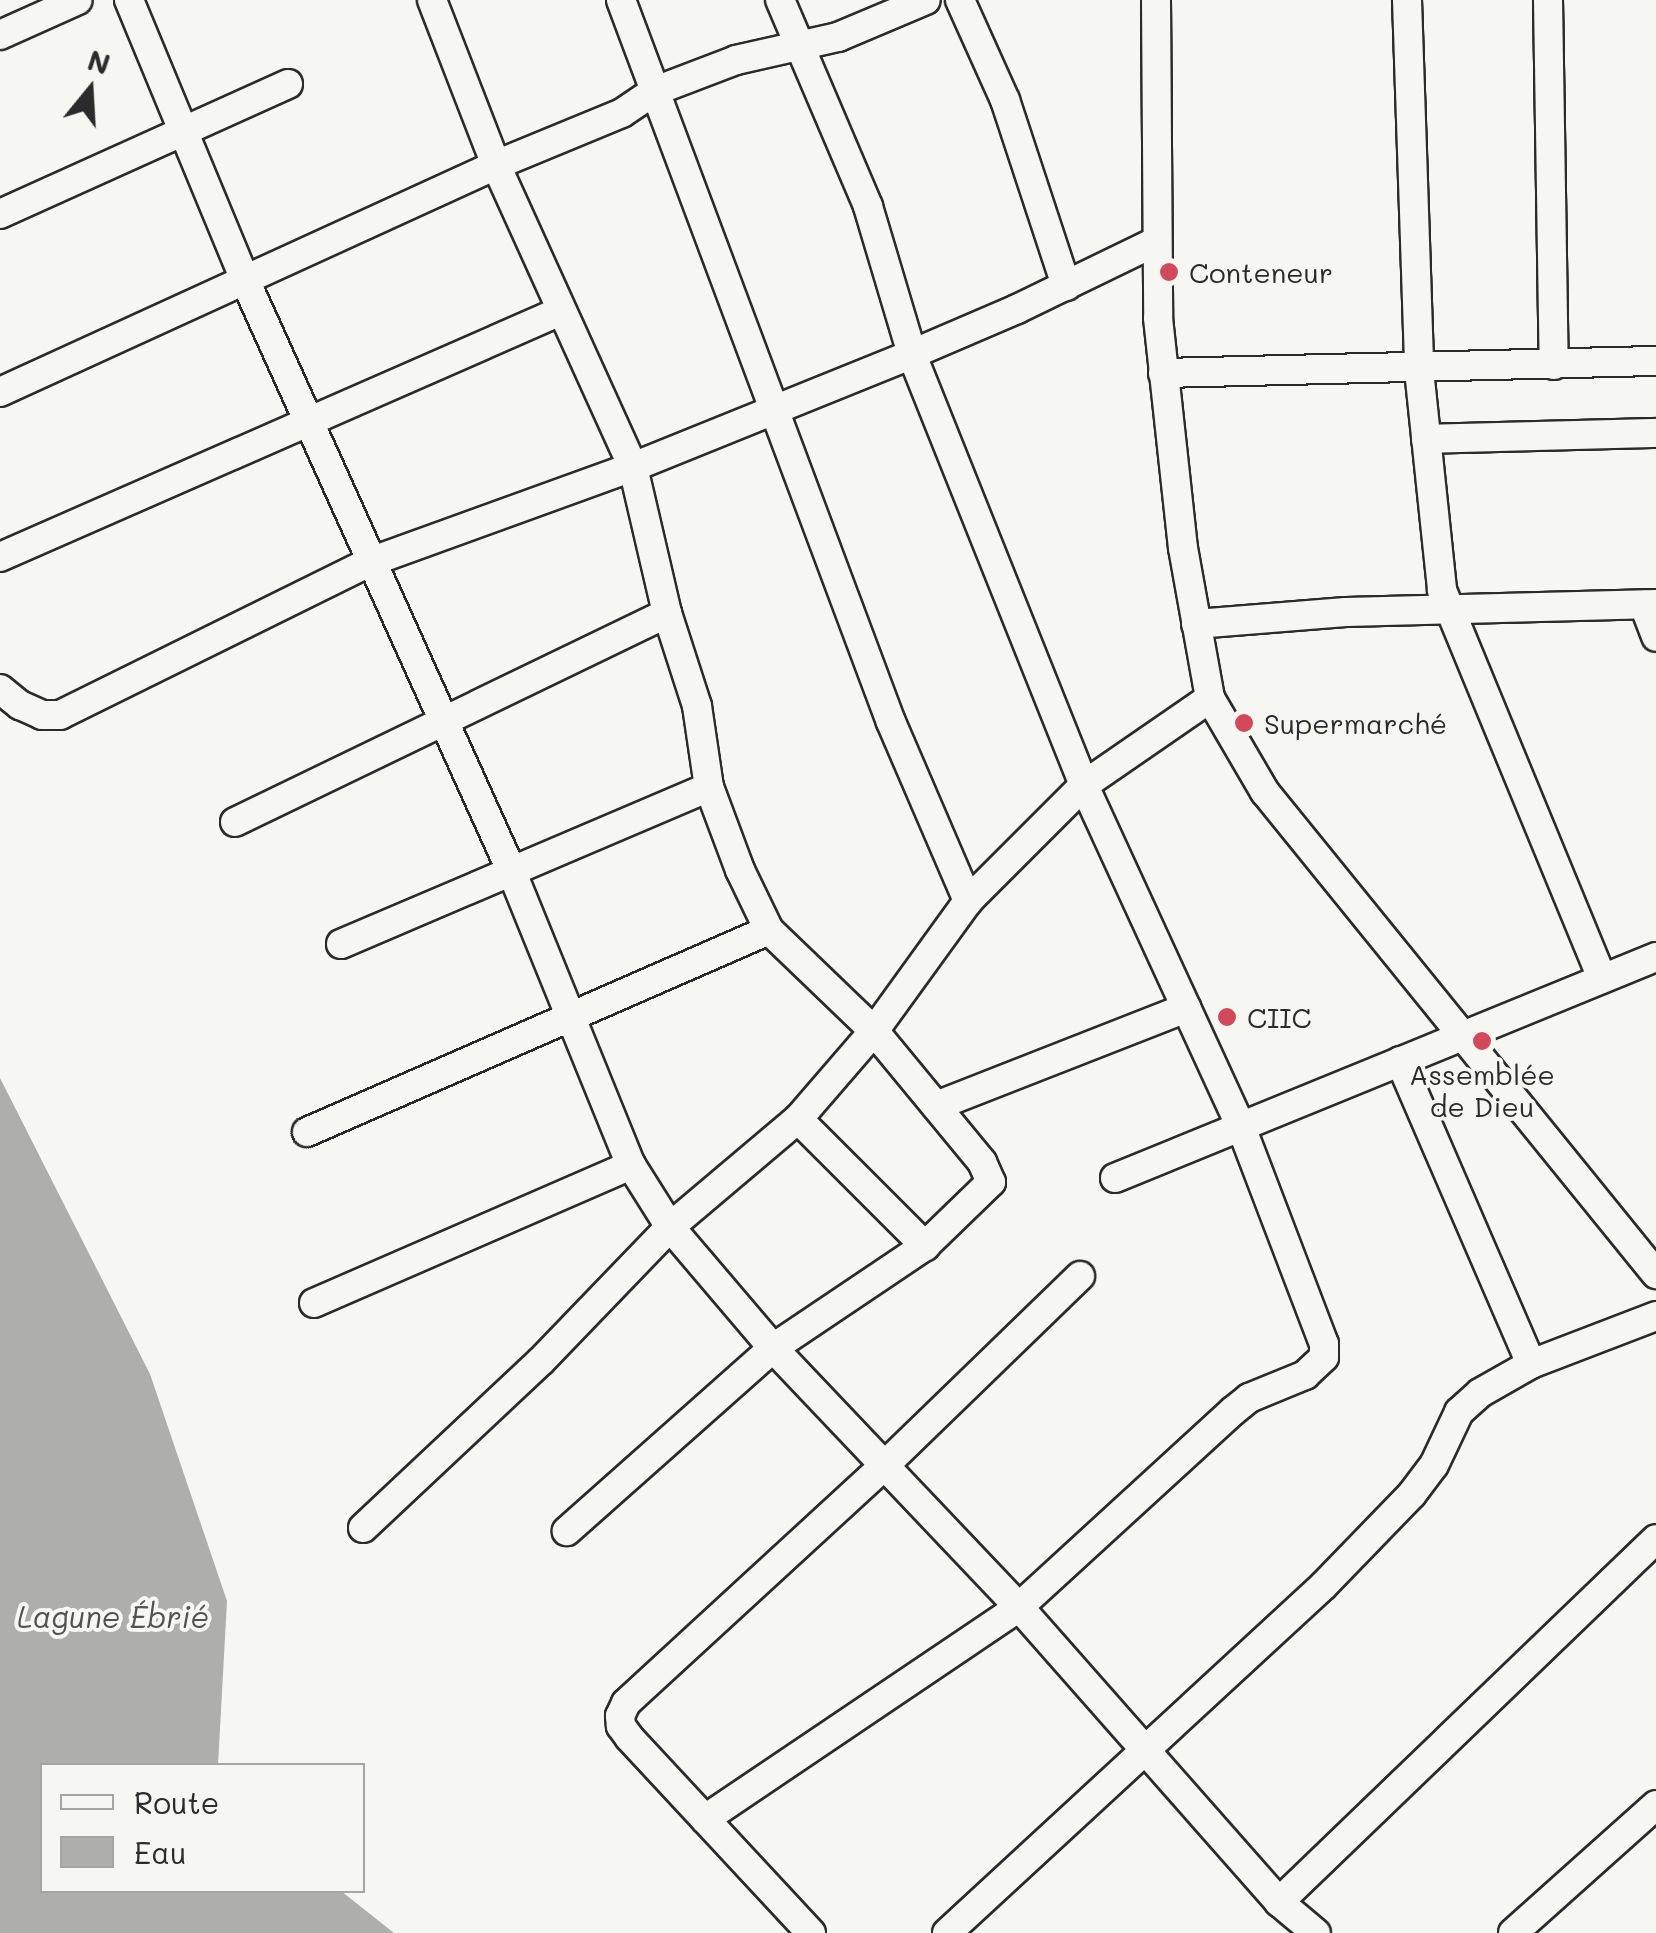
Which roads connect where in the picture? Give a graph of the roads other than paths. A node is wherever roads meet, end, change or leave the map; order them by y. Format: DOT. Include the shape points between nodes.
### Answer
graph roads {
  1 [pos="78,0"];
  2 [pos="129,0"];
  3 [pos="432,0"];
  4 [pos="621,0"];
  5 [pos="780,0"];
  6 [pos="926,0"];
  7 [pos="960,0"];
  8 [pos="1156,0"];
  9 [pos="1407,0"];
  10 [pos="1548,0"];
  11 [pos="0,35"];
  12 [pos="795,44"];
  13 [pos="288,84"];
  14 [pos="655,92"];
  15 [pos="183,131"];
  16 [pos="496,164"];
  17 [pos="0,214"];
  18 [pos="1155,242"];
  19 [pos="244,278"];
  20 [pos="1066,286"];
  21 [pos="562,310"];
  22 [pos="912,354"];
  23 [pos="1656,362"];
  24 [pos="1554,365"];
  25 [pos="1419,370"];
  26 [pos="1163,374"];
  27 [pos="0,392"];
  28 [pos="776,409"];
  29 [pos="308,422"];
  30 [pos="1656,433"];
  31 [pos="1426,439"];
  32 [pos="633,466"];
  33 [pos="0,557"];
  34 [pos="370,562"];
  35 [pos="1650,605"];
  36 [pos="1449,612"];
  37 [pos="667,613"];
  38 [pos="1196,624"];
  39 [pos="1656,637"];
  40 [pos="0,688"];
  41 [pos="1210,698"];
  42 [pos="440,720"];
  43 [pos="1084,785"];
  44 [pos="710,787"];
  45 [pos="235,822"];
  46 [pos="511,870"];
  47 [pos="968,901"];
  48 [pos="769,930"];
  49 [pos="341,944"];
  50 [pos="1656,957"];
  51 [pos="1602,978"];
  52 [pos="1186,1008"];
  53 [pos="573,1014"];
  54 [pos="874,1031"];
  55 [pos="1462,1035"];
  56 [pos="1400,1061"];
  57 [pos="936,1106"];
  58 [pos="798,1119"];
  59 [pos="1241,1127"];
  60 [pos="307,1132"];
  61 [pos="630,1165"];
  62 [pos="1115,1178"];
  63 [pos="670,1227"];
  64 [pos="926,1246"];
  65 [pos="1656,1274"];
  66 [pos="1080,1276"];
  67 [pos="314,1303"];
  68 [pos="1656,1316"];
  69 [pos="773,1348"];
  70 [pos="1531,1364"];
  71 [pos="884,1466"];
  72 [pos="363,1528"];
  73 [pos="568,1531"];
  74 [pos="1656,1539"];
  75 [pos="1019,1607"];
  76 [pos="1142,1751"];
  77 [pos="1656,1805"];
  78 [pos="704,1819"];
  79 [pos="1279,1902"];
  80 [pos="811,1933"];
  81 [pos="947,1933"];
  82 [pos="1316,1933"];
  83 [pos="1513,1933"];
  1 -- 11 [label="street"];
  2 -- 15 [label="street"];
  3 -- 16 [label="street"];
  4 -- 14 [label="street"];
  5 -- 12 [label="street"];
  6 -- 12 [label="street" via="838,37"];
  7 -- 20 [label="street" via="1005,100"];
  8 -- 18 [label="street"];
  9 -- 25 [label="street"];
  10 -- 24 [label="street"];
  12 -- 14 [label="street"];
  12 -- 22 [label="street" via="868,206"];
  13 -- 15 [label="street"];
  14 -- 16 [label="street" via="622,113"];
  14 -- 28 [label="street"];
  15 -- 17 [label="street"];
  15 -- 19 [label="street"];
  16 -- 19 [label="street"];
  16 -- 21 [label="street"];
  18 -- 20 [label="street"];
  18 -- 26 [label="street"];
  19 -- 27 [label="street"];
  19 -- 29 [label="street"];
  20 -- 22 [label="street"];
  21 -- 29 [label="street"];
  21 -- 32 [label="street"];
  22 -- 28 [label="street"];
  22 -- 43 [label="street"];
  23 -- 24 [label="street"];
  24 -- 25 [label="street"];
  25 -- 26 [label="street"];
  25 -- 31 [label="street"];
  26 -- 38 [label="street"];
  28 -- 32 [label="street"];
  28 -- 47 [label="street" via="891,722"];
  29 -- 33 [label="street"];
  29 -- 34 [label="street"];
  30 -- 31 [label="street"];
  31 -- 36 [label="street"];
  32 -- 34 [label="street"];
  32 -- 37 [label="street"];
  34 -- 40 [label="street" via="60,715 42,715"];
  34 -- 42 [label="street"];
  35 -- 36 [label="street"];
  35 -- 39 [label="street"];
  36 -- 38 [label="street"];
  36 -- 51 [label="street"];
  37 -- 42 [label="street"];
  37 -- 44 [label="street" via="697,706"];
  38 -- 41 [label="street"];
  41 -- 43 [label="street"];
  41 -- 55 [label="street" via="1265,792"];
  42 -- 45 [label="street"];
  42 -- 46 [label="street"];
  43 -- 47 [label="street"];
  43 -- 52 [label="street"];
  44 -- 46 [label="street"];
  44 -- 48 [label="street"];
  46 -- 49 [label="street"];
  46 -- 53 [label="street"];
  47 -- 54 [label="street"];
  48 -- 53 [label="street"];
  48 -- 54 [label="street"];
  50 -- 51 [label="street"];
  51 -- 55 [label="street"];
  52 -- 57 [label="street"];
  52 -- 59 [label="street"];
  53 -- 60 [label="street"];
  53 -- 61 [label="street"];
  54 -- 57 [label="street"];
  54 -- 58 [label="street"];
  55 -- 56 [label="street"];
  55 -- 65 [label="street"];
  56 -- 59 [label="street"];
  56 -- 70 [label="street"];
  57 -- 64 [label="street" via="991,1182"];
  58 -- 63 [label="street"];
  58 -- 64 [label="street"];
  59 -- 62 [label="street"];
  59 -- 75 [label="street" via="1324,1356 1305,1375 1233,1411"];
  61 -- 63 [label="street"];
  61 -- 67 [label="street"];
  63 -- 69 [label="street"];
  63 -- 72 [label="street" via="541,1361"];
  64 -- 69 [label="street"];
  66 -- 71 [label="street"];
  68 -- 70 [label="street"];
  69 -- 71 [label="street"];
  69 -- 73 [label="street"];
  70 -- 76 [label="street" via="1459,1412 1434,1466 1412,1494 1324,1586"];
  71 -- 75 [label="street"];
  71 -- 78 [label="street" via="626,1703 620,1726"];
  74 -- 79 [label="street"];
  75 -- 76 [label="street"];
  75 -- 78 [label="street"];
  76 -- 79 [label="street"];
  76 -- 81 [label="street"];
  77 -- 83 [label="street"];
  78 -- 80 [label="street"];
  79 -- 82 [label="street"];
}
